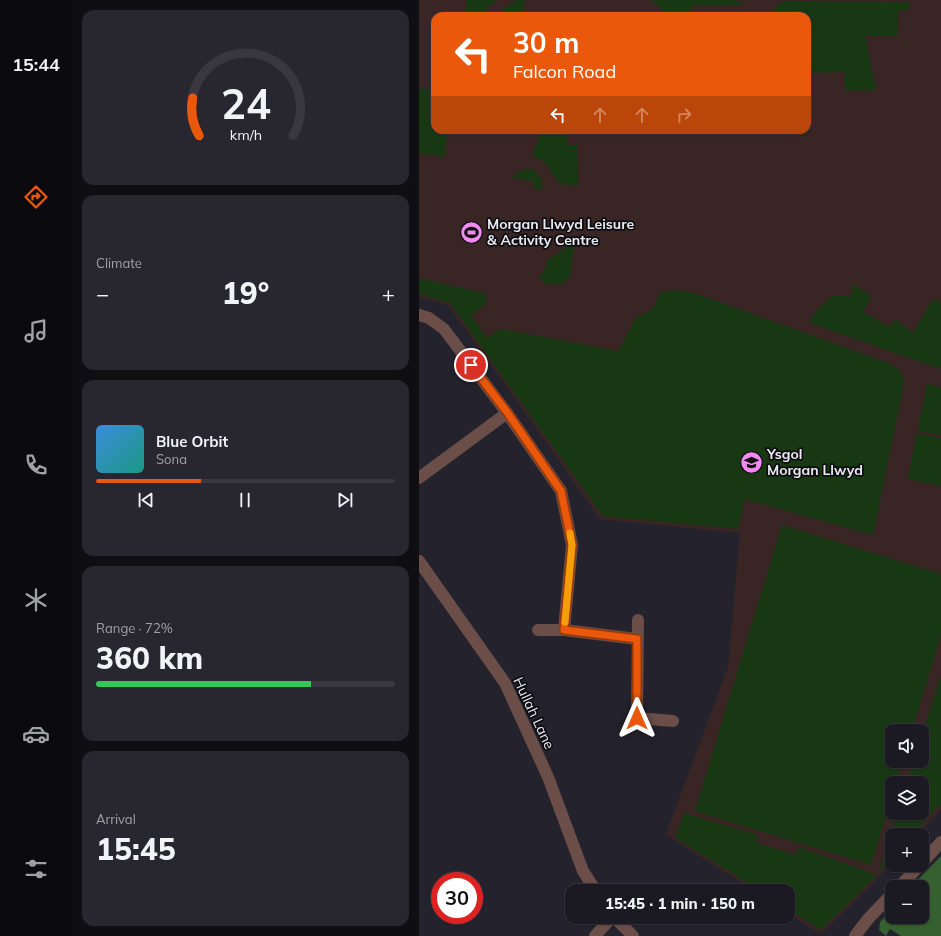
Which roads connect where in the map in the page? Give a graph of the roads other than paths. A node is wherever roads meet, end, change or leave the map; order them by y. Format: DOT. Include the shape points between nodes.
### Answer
graph roads {
  1 [pos="419,315"];
  2 [pos="507,412"];
  3 [pos="419,478"];
  4 [pos="419,561"];
  5 [pos="638,620"];
  6 [pos="539,630"];
  7 [pos="564,630"];
  8 [pos="637,639"];
  9 [pos="673,721"];
  10 [pos="941,842"];
  11 [pos="929,855"];
  12 [pos="913,872"];
  13 [pos="906,880"];
  14 [pos="591,884"];
  15 [pos="885,901"];
  16 [pos="606,924"];
  17 [pos="620,924"];
  18 [pos="595,936"];
  19 [pos="633,936"];
  20 [pos="855,936"];
  1 -- 2 [label="street" via="429,318 444,329"];
  2 -- 3 [label="street"];
  2 -- 7 [label="street" via="561,491 572,545"];
  4 -- 14 [label="street, Hullah Lane" via="505,683 547,777 583,871"];
  5 -- 8 [label="street"];
  6 -- 7 [label="street"];
  7 -- 8 [label="street"];
  8 -- 9 [label="street" via="637,718"];
  10 -- 11 [label="street"];
  12 -- 13 [label="street"];
  15 -- 20 [label="street"];
  16 -- 18 [label="street"];
  17 -- 19 [label="street"];
}
